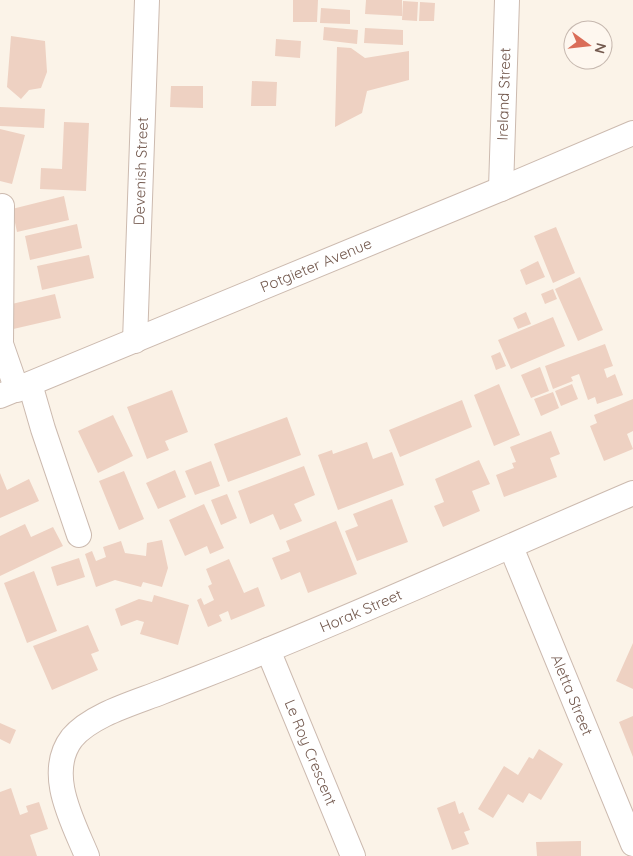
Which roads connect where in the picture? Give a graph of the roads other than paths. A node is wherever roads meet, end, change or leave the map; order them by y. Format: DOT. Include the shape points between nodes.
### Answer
graph roads {
  1 [pos="147,0"];
  2 [pos="507,0"];
  3 [pos="633,132"];
  4 [pos="501,189"];
  5 [pos="2,206"];
  6 [pos="135,341"];
  7 [pos="16,390"];
  8 [pos="633,493"];
  9 [pos="79,535"];
  10 [pos="511,547"];
  11 [pos="268,650"];
  12 [pos="633,844"];
  13 [pos="87,856"];
  14 [pos="353,856"];
  1 -- 6 [label="street, Devenish Street"];
  2 -- 4 [label="street, Ireland Street"];
  3 -- 4 [label="street, Potgieter Avenue"];
  4 -- 6 [label="street, Potgieter Avenue"];
  5 -- 7 [label="street" via="1,344"];
  6 -- 7 [label="street, Potgieter Avenue"];
  7 -- 9 [label="street" via="43,428"];
  8 -- 10 [label="street, Horak Street"];
  10 -- 11 [label="street, Horak Street"];
  10 -- 12 [label="street, Aletta Street"];
  11 -- 13 [label="street, Horak Street" via="125,706 89,723 72,738 61,760 61,780 66,805"];
  11 -- 14 [label="street, Le Roy Crescent"];
}
